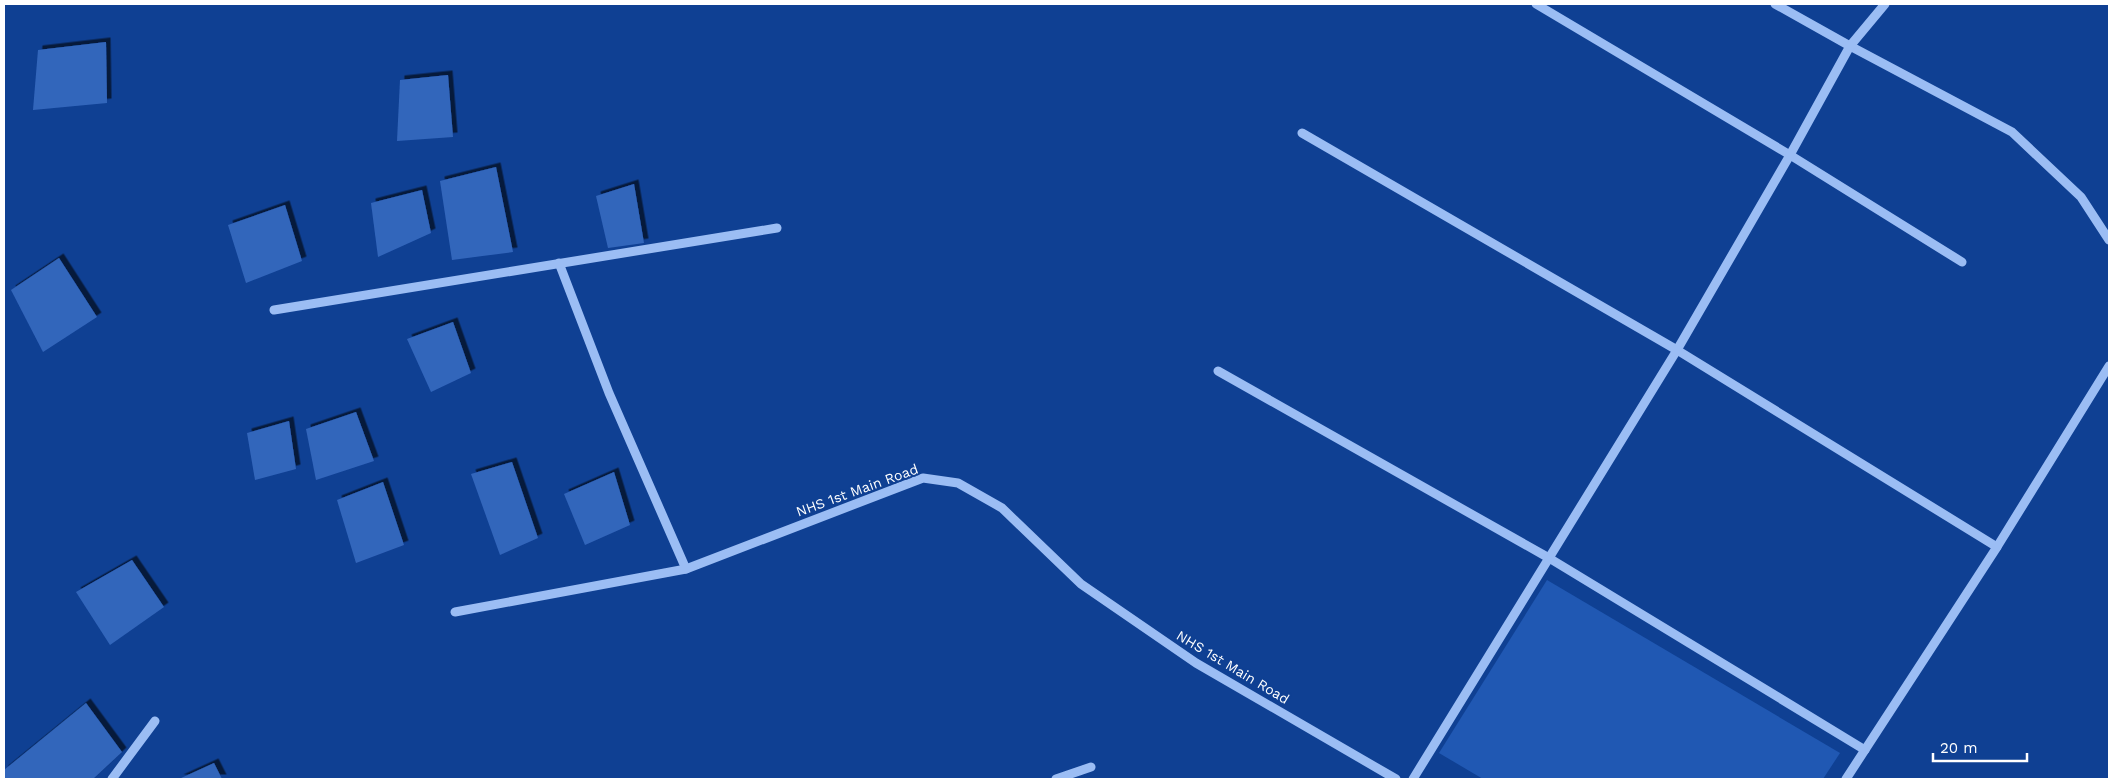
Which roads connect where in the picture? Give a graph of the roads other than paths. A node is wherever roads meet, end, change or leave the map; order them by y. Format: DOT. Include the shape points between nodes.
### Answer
graph roads {
  1 [pos="1536,4"];
  2 [pos="1775,4"];
  3 [pos="1885,4"];
  4 [pos="1850,46"];
  5 [pos="1302,133"];
  6 [pos="1790,155"];
  7 [pos="777,228"];
  8 [pos="2109,240"];
  9 [pos="1962,262"];
  10 [pos="559,263"];
  11 [pos="274,310"];
  12 [pos="1677,350"];
  13 [pos="2109,366"];
  14 [pos="1218,372"];
  15 [pos="1997,547"];
  16 [pos="1548,558"];
  17 [pos="686,569"];
  18 [pos="455,612"];
  19 [pos="155,721"];
  20 [pos="1865,750"];
  21 [pos="1091,767"];
  22 [pos="112,779"];
  23 [pos="1056,779"];
  24 [pos="1396,779"];
  25 [pos="1413,779"];
  26 [pos="1846,779"];
  1 -- 6 [label="street"];
  2 -- 4 [label="street"];
  3 -- 4 [label="street"];
  4 -- 6 [label="street"];
  4 -- 8 [label="street" via="2012,132 2081,197"];
  5 -- 12 [label="street"];
  6 -- 9 [label="street"];
  6 -- 12 [label="street"];
  7 -- 10 [label="street"];
  10 -- 11 [label="street"];
  10 -- 17 [label="street" via="609,393"];
  12 -- 15 [label="street"];
  12 -- 16 [label="street"];
  13 -- 15 [label="street"];
  14 -- 16 [label="street"];
  15 -- 20 [label="street"];
  16 -- 20 [label="street"];
  16 -- 25 [label="street"];
  17 -- 18 [label="street, NHS 1st Main Road"];
  17 -- 24 [label="street, NHS 1st Main Road" via="923,478 958,483 1002,508 1081,584 1189,658"];
  19 -- 22 [label="street"];
  20 -- 26 [label="street"];
  21 -- 23 [label="street"];
}
